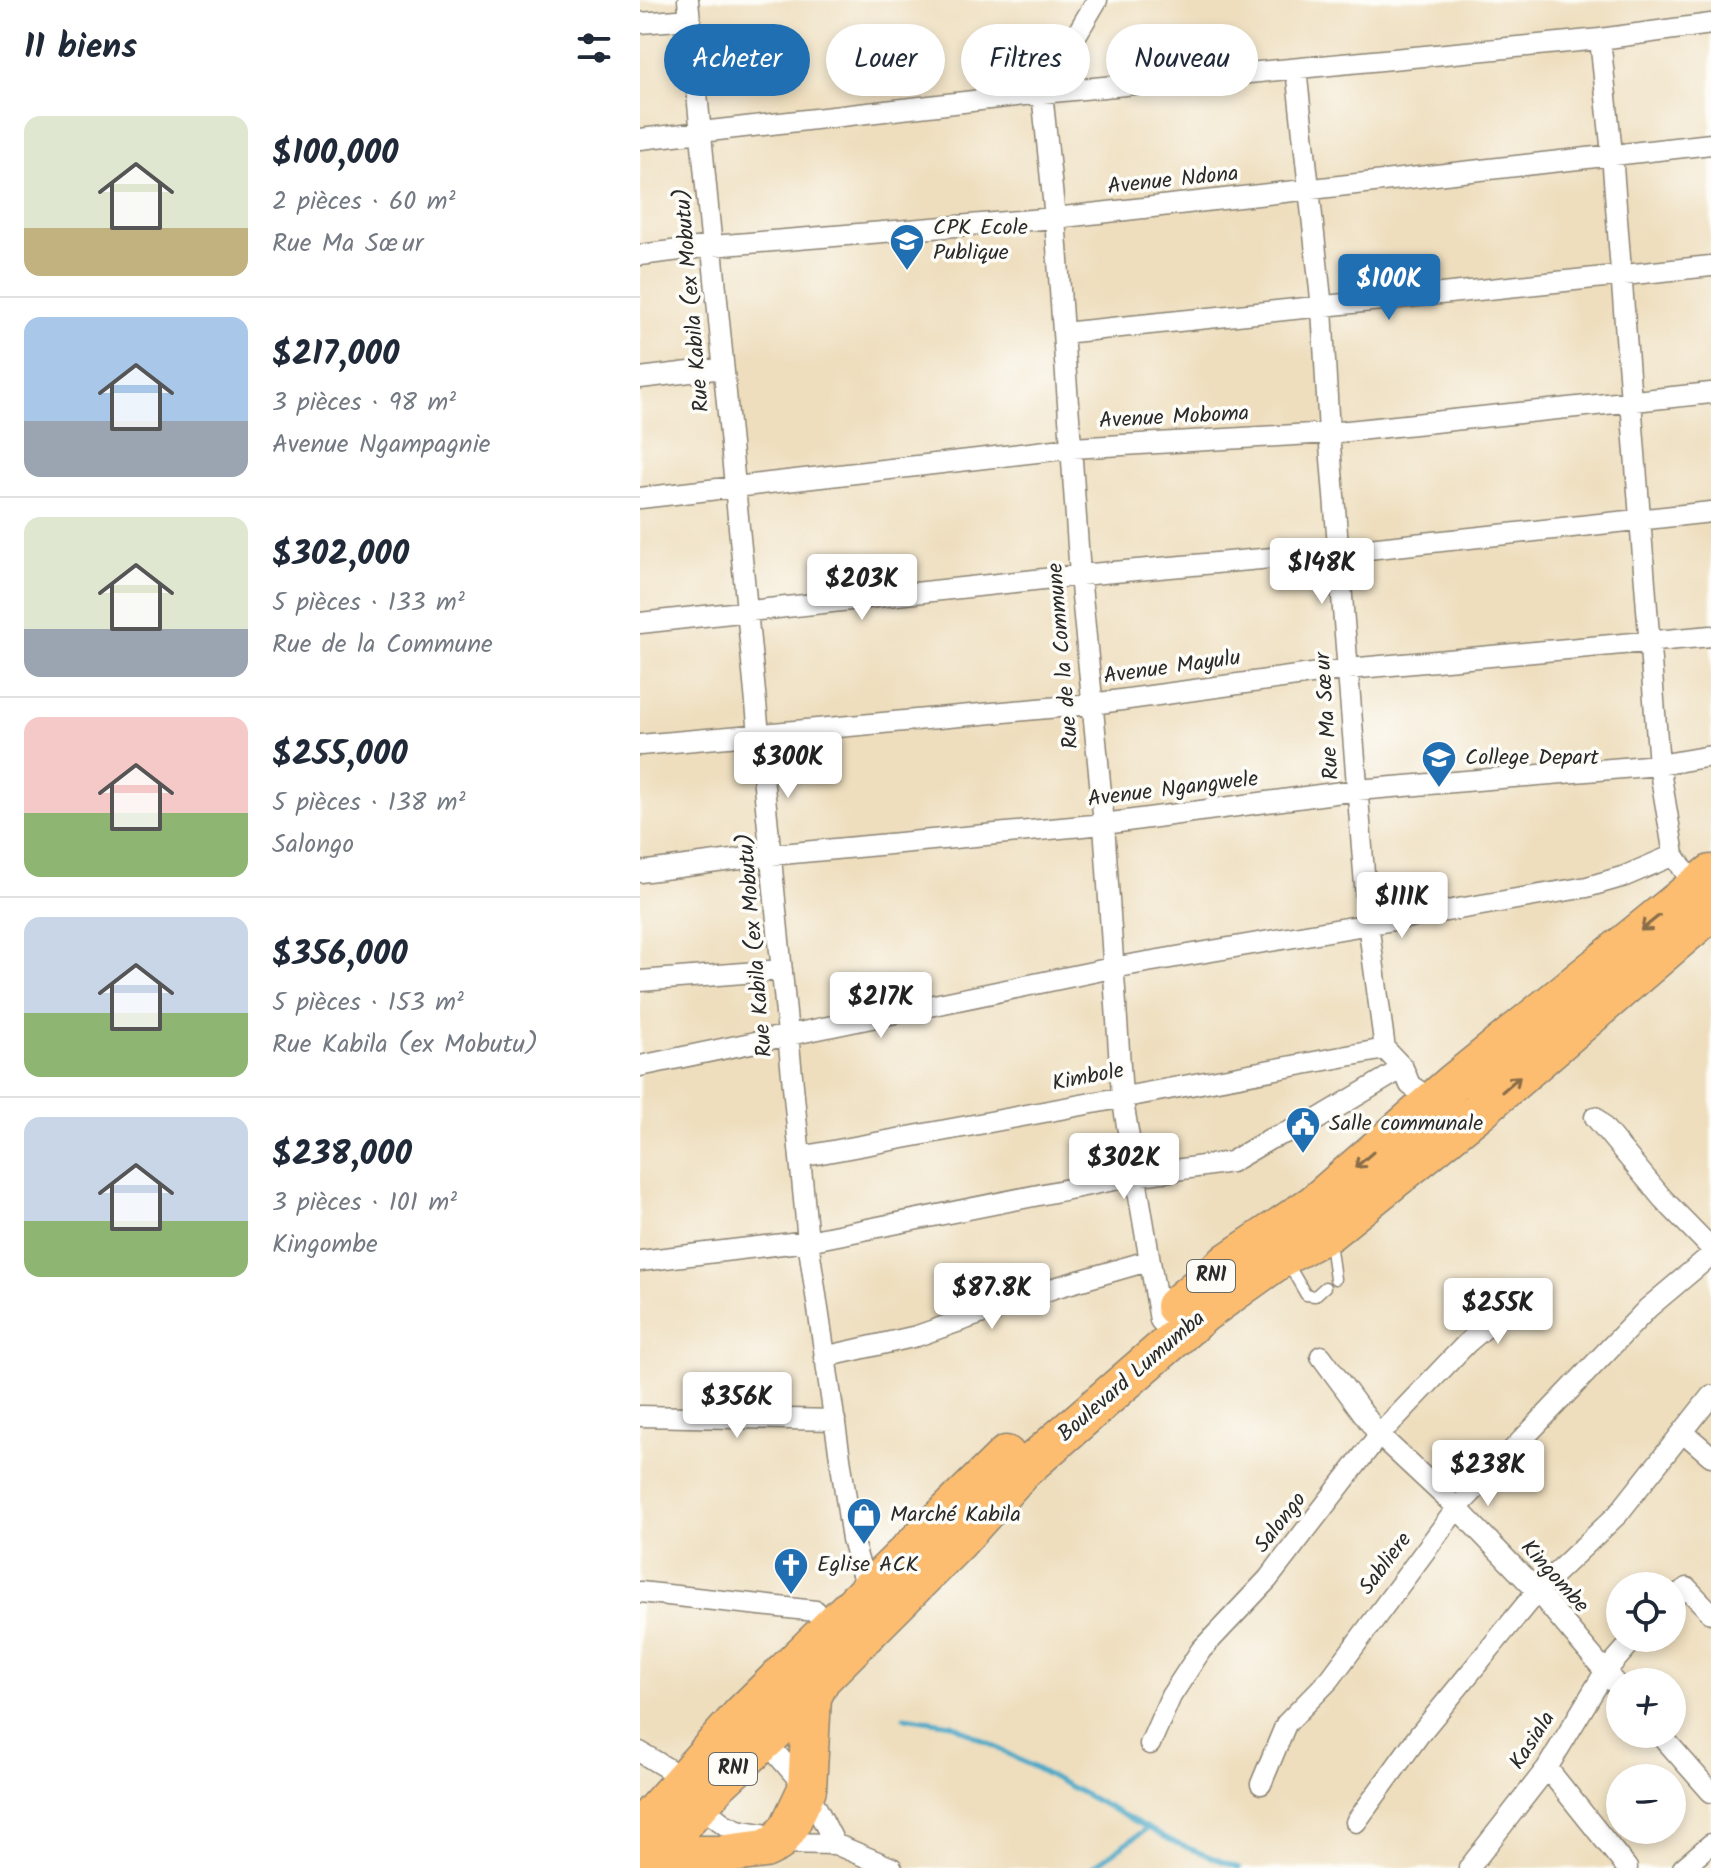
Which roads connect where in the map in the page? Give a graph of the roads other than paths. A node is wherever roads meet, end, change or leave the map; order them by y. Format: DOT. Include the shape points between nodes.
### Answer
graph roads {
  1 [pos="1097,0"];
  2 [pos="689,10"];
  3 [pos="640,23"];
  4 [pos="1083,24"];
  5 [pos="1711,24"];
  6 [pos="1600,39"];
  7 [pos="1296,69"];
  8 [pos="1090,88"];
  9 [pos="1016,96"];
  10 [pos="1042,96"];
  11 [pos="701,133"];
  12 [pos="640,139"];
  13 [pos="1711,144"];
  14 [pos="1612,154"];
  15 [pos="1309,190"];
  16 [pos="1055,218"];
  17 [pos="712,246"];
  18 [pos="640,255"];
  19 [pos="1711,266"];
  20 [pos="1621,275"];
  21 [pos="1322,308"];
  22 [pos="1063,333"];
  23 [pos="723,368"];
  24 [pos="640,378"];
  25 [pos="1711,393"];
  26 [pos="1630,402"];
  27 [pos="1329,433"];
  28 [pos="1072,448"];
  29 [pos="735,487"];
  30 [pos="640,498"];
  31 [pos="1711,512"];
  32 [pos="1640,519"];
  33 [pos="1340,552"];
  34 [pos="1080,575"];
  35 [pos="748,613"];
  36 [pos="640,623"];
  37 [pos="1711,636"];
  38 [pos="1651,642"];
  39 [pos="1348,669"];
  40 [pos="1092,704"];
  41 [pos="759,734"];
  42 [pos="640,745"];
  43 [pos="1711,756"];
  44 [pos="1659,765"];
  45 [pos="1357,790"];
  46 [pos="1104,824"];
  47 [pos="771,855"];
  48 [pos="1674,855"];
  49 [pos="640,872"];
  50 [pos="1706,891"];
  51 [pos="1368,923"];
  52 [pos="1112,968"];
  53 [pos="782,970"];
  54 [pos="640,981"];
  55 [pos="789,1037"];
  56 [pos="1385,1049"];
  57 [pos="640,1066"];
  58 [pos="1403,1068"];
  59 [pos="1443,1092"];
  60 [pos="1122,1096"];
  61 [pos="1479,1111"];
  62 [pos="1595,1117"];
  63 [pos="800,1157"];
  64 [pos="1134,1176"];
  65 [pos="1329,1232"];
  66 [pos="808,1241"];
  67 [pos="1711,1248"];
  68 [pos="1711,1255"];
  69 [pos="1284,1256"];
  70 [pos="640,1261"];
  71 [pos="1148,1261"];
  72 [pos="1335,1279"];
  73 [pos="1325,1287"];
  74 [pos="1500,1315"];
  75 [pos="1168,1329"];
  76 [pos="1321,1356"];
  77 [pos="824,1357"];
  78 [pos="1711,1396"];
  79 [pos="640,1416"];
  80 [pos="835,1420"];
  81 [pos="1683,1432"];
  82 [pos="1379,1435"];
  83 [pos="1711,1456"];
  84 [pos="1457,1508"];
  85 [pos="1537,1591"];
  86 [pos="640,1592"];
  87 [pos="861,1595"];
  88 [pos="1686,1597"];
  89 [pos="816,1611"];
  90 [pos="1711,1613"];
  91 [pos="1623,1652"];
  92 [pos="786,1670"];
  93 [pos="1605,1672"];
  94 [pos="812,1697"];
  95 [pos="753,1726"];
  96 [pos="1150,1744"];
  97 [pos="1672,1748"];
  98 [pos="640,1752"];
  99 [pos="1547,1768"];
  100 [pos="1261,1784"];
  101 [pos="807,1789"];
  102 [pos="1711,1792"];
  103 [pos="691,1794"];
  104 [pos="1356,1822"];
  105 [pos="646,1843"];
  106 [pos="777,1843"];
  107 [pos="835,1844"];
  108 [pos="1711,1844"];
  109 [pos="892,1868"];
  110 [pos="1469,1868"];
  111 [pos="1627,1868"];
  112 [pos="1683,1868"];
  1 -- 4 [label="street"];
  2 -- 3 [label="street"];
  2 -- 11 [label="street, Rue Kabila (ex Mobutu)"];
  5 -- 6 [label="street"];
  6 -- 7 [label="street"];
  6 -- 14 [label="street"];
  7 -- 8 [label="street"];
  7 -- 15 [label="street, Rue Ma Sœur"];
  9 -- 11 [label="street"];
  10 -- 16 [label="street, Rue de la Commune"];
  11 -- 12 [label="street"];
  11 -- 17 [label="street, Rue Kabila (ex Mobutu)"];
  13 -- 14 [label="street, Avenue Ndona"];
  14 -- 15 [label="street, Avenue Ndona"];
  14 -- 20 [label="street"];
  15 -- 16 [label="street, Avenue Ndona"];
  15 -- 21 [label="street, Rue Ma Sœur"];
  16 -- 17 [label="street, Avenue Ndona"];
  16 -- 22 [label="street, Rue de la Commune"];
  17 -- 18 [label="street, Avenue Ndona"];
  17 -- 23 [label="street, Rue Kabila (ex Mobutu)"];
  19 -- 20 [label="street"];
  20 -- 21 [label="street"];
  20 -- 26 [label="street"];
  21 -- 22 [label="street"];
  21 -- 27 [label="street, Rue Ma Sœur"];
  22 -- 28 [label="street, Rue de la Commune"];
  23 -- 24 [label="street"];
  23 -- 29 [label="street, Rue Kabila (ex Mobutu)"];
  25 -- 26 [label="street, Avenue Moboma"];
  26 -- 27 [label="street, Avenue Moboma"];
  26 -- 32 [label="street"];
  27 -- 28 [label="street, Avenue Moboma"];
  27 -- 33 [label="street, Rue Ma Sœur"];
  28 -- 29 [label="street, Avenue Moboma"];
  28 -- 34 [label="street, Rue de la Commune"];
  29 -- 30 [label="street, Avenue Moboma"];
  29 -- 35 [label="street, Rue Kabila (ex Mobutu)"];
  31 -- 32 [label="street"];
  32 -- 33 [label="street"];
  32 -- 38 [label="street"];
  33 -- 34 [label="street"];
  33 -- 39 [label="street, Rue Ma Sœur"];
  34 -- 35 [label="street"];
  34 -- 40 [label="street, Rue de la Commune"];
  35 -- 36 [label="street"];
  35 -- 41 [label="street, Rue Kabila (ex Mobutu)"];
  37 -- 38 [label="street, Avenue Mayulu"];
  38 -- 39 [label="street, Avenue Mayulu"];
  38 -- 44 [label="street"];
  39 -- 40 [label="street, Avenue Mayulu"];
  39 -- 45 [label="street, Rue Ma Sœur"];
  40 -- 41 [label="street, Avenue Mayulu"];
  40 -- 46 [label="street, Rue de la Commune"];
  41 -- 42 [label="street, Avenue Mayulu"];
  41 -- 47 [label="street, Rue Kabila (ex Mobutu)"];
  43 -- 44 [label="street, Avenue Ngangwele"];
  44 -- 45 [label="street, Avenue Ngangwele"];
  44 -- 48 [label="street"];
  45 -- 46 [label="street, Avenue Ngangwele"];
  45 -- 51 [label="street, Rue Ma Sœur"];
  46 -- 47 [label="street, Avenue Ngangwele"];
  46 -- 52 [label="street, Rue de la Commune"];
  47 -- 49 [label="street, Avenue Ngangwele"];
  47 -- 53 [label="street, Rue Kabila (ex Mobutu)"];
  48 -- 50 [label="street"];
  48 -- 51 [label="street" via="1587,887"];
  50 -- 59 [label="highway, Boulevard Lumumba / RN1, one-way"];
  61 -- 50 [label="highway, Boulevard Lumumba / RN1, one-way"];
  51 -- 52 [label="street"];
  51 -- 56 [label="street, Rue Ma Sœur"];
  52 -- 55 [label="street"];
  52 -- 60 [label="street, Rue de la Commune"];
  53 -- 54 [label="street"];
  53 -- 55 [label="street, Rue Kabila (ex Mobutu)"];
  55 -- 57 [label="street"];
  55 -- 63 [label="street, Rue Kabila (ex Mobutu)"];
  56 -- 58 [label="street"];
  56 -- 60 [label="street, Kimbole"];
  58 -- 59 [label="street" via="1410,1085"];
  58 -- 64 [label="street" via="1313,1122 1231,1162"];
  59 -- 61 [label="highway"];
  59 -- 75 [label="highway, Boulevard Lumumba / RN1, one-way" via="1314,1204 1229,1261"];
  60 -- 63 [label="street, Kimbole"];
  60 -- 64 [label="street, Rue de la Commune"];
  61 -- 65 [label="highway, Boulevard Lumumba / RN1"];
  62 -- 67 [label="street"];
  63 -- 66 [label="street, Rue Kabila (ex Mobutu)"];
  64 -- 66 [label="street"];
  64 -- 71 [label="street, Rue de la Commune"];
  65 -- 69 [label="highway, Boulevard Lumumba / RN1"];
  65 -- 72 [label="lane"];
  66 -- 70 [label="street"];
  66 -- 77 [label="street, Rue Kabila (ex Mobutu)"];
  68 -- 84 [label="street, Sabliere" via="1648,1308"];
  69 -- 73 [label="lane" via="1306,1295 1315,1296"];
  69 -- 75 [label="highway, Boulevard Lumumba / RN1" via="1204,1313"];
  71 -- 75 [label="street, Rue de la Commune"];
  71 -- 77 [label="street" via="917,1336"];
  74 -- 82 [label="street, Salongo"];
  75 -- 87 [label="highway, Boulevard Lumumba / RN1" via="1010,1450"];
  75 -- 94 [label="highway, Boulevard Lumumba / RN1" via="1022,1471 821,1679"];
  76 -- 82 [label="street, Kingombe"];
  77 -- 80 [label="street, Rue Kabila (ex Mobutu)"];
  78 -- 81 [label="street"];
  79 -- 80 [label="street"];
  80 -- 87 [label="street, Rue Kabila (ex Mobutu)" via="852,1539 864,1581"];
  81 -- 83 [label="street"];
  81 -- 85 [label="street" via="1618,1514"];
  82 -- 84 [label="street, Kingombe"];
  82 -- 96 [label="street, Salongo" via="1268,1579 1201,1650 1171,1696"];
  84 -- 85 [label="street, Kingombe"];
  84 -- 100 [label="street, Sabliere" via="1330,1679 1286,1724"];
  85 -- 93 [label="street, Kingombe"];
  85 -- 104 [label="street" via="1419,1735"];
  86 -- 89 [label="street"];
  87 -- 92 [label="highway, Boulevard Lumumba / RN1"];
  88 -- 90 [label="street"];
  91 -- 93 [label="street, Kasiala"];
  92 -- 94 [label="highway"];
  92 -- 95 [label="highway, Boulevard Lumumba / RN1"];
  93 -- 99 [label="street, Kasiala"];
  94 -- 95 [label="highway, Boulevard Lumumba / RN1"];
  94 -- 101 [label="highway"];
  95 -- 101 [label="street"];
  95 -- 103 [label="highway, Boulevard Lumumba / RN1"];
  97 -- 102 [label="street"];
  98 -- 103 [label="street" via="670,1770"];
  99 -- 110 [label="street, Kasiala"];
  99 -- 111 [label="street"];
  101 -- 106 [label="highway"];
  101 -- 107 [label="street"];
  103 -- 105 [label="highway, Boulevard Lumumba / RN1"];
  103 -- 106 [label="street" via="724,1824"];
  105 -- 106 [label="highway" via="689,1855 765,1849"];
  106 -- 107 [label="street"];
  107 -- 109 [label="street"];
  108 -- 112 [label="street"];
}
